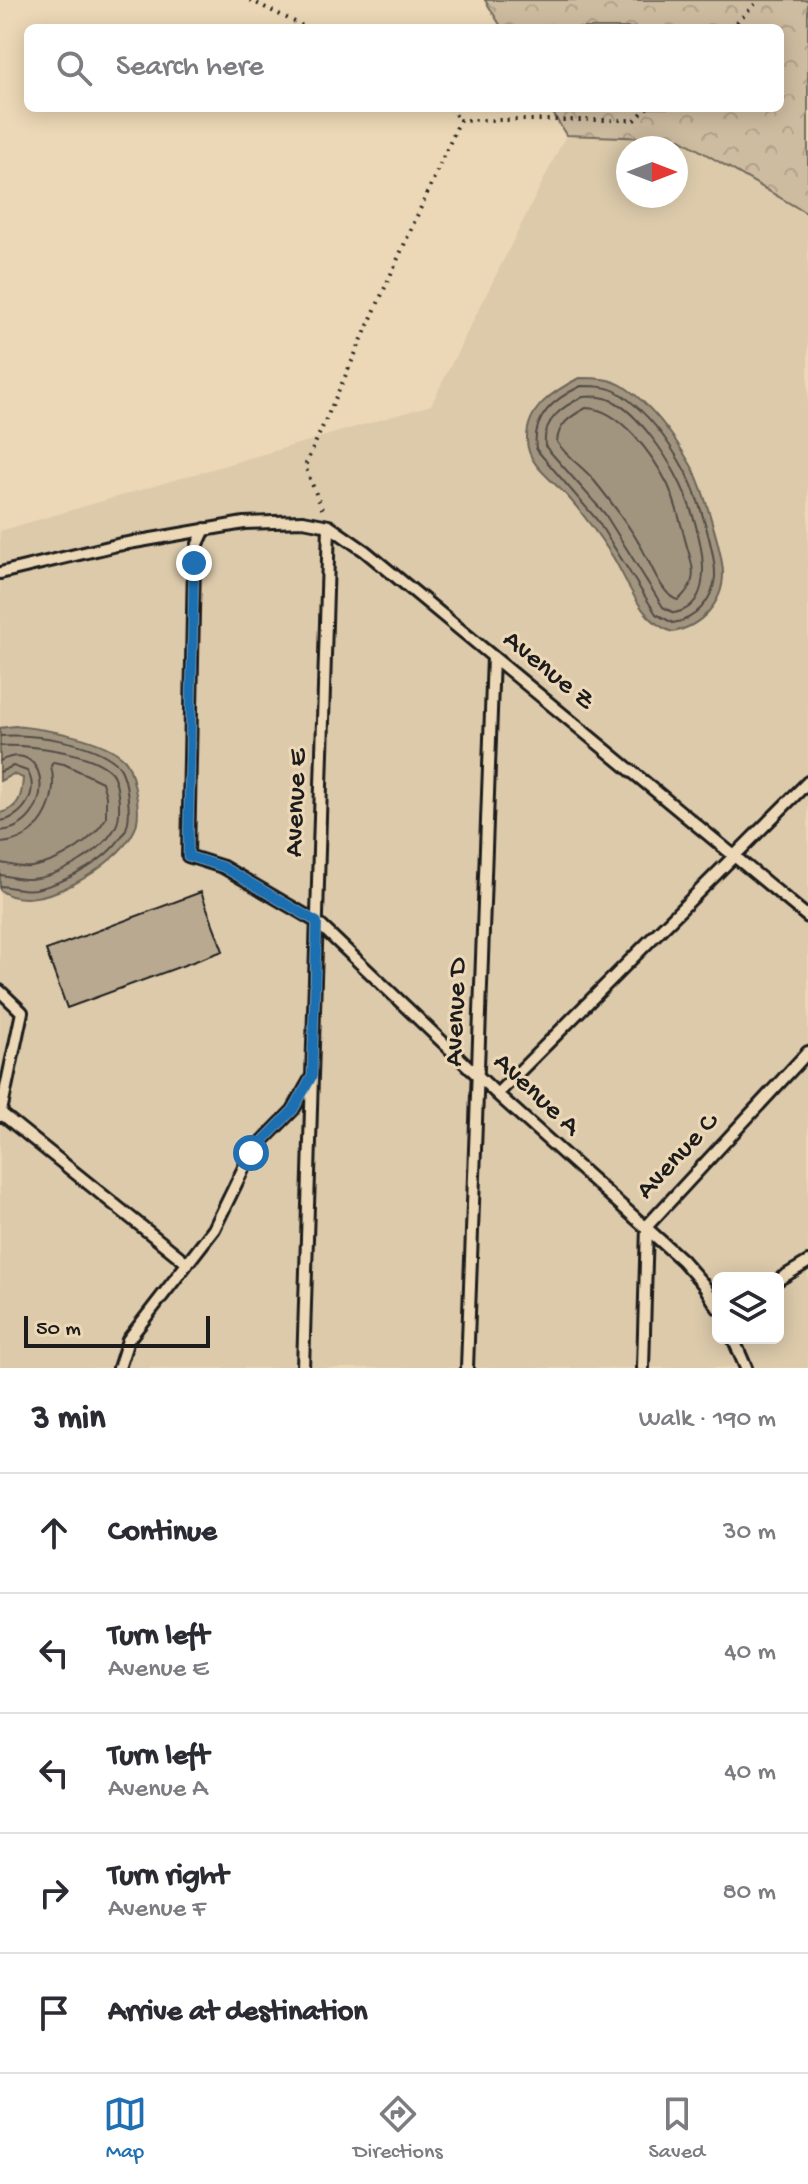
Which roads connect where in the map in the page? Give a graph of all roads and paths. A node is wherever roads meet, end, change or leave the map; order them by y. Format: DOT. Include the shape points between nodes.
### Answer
graph roads {
  1 [pos="250,0"];
  2 [pos="759,0"];
  3 [pos="299,24"];
  4 [pos="735,24"];
  5 [pos="453,112"];
  6 [pos="643,112"];
  7 [pos="460,120"];
  8 [pos="329,526"];
  9 [pos="205,529"];
  10 [pos="0,573"];
  11 [pos="493,657"];
  12 [pos="808,782"];
  13 [pos="734,856"];
  14 [pos="808,917"];
  15 [pos="317,922"];
  16 [pos="0,991"];
  17 [pos="808,1052"];
  18 [pos="479,1075"];
  19 [pos="312,1076"];
  20 [pos="497,1094"];
  21 [pos="1,1115"];
  22 [pos="647,1226"];
  23 [pos="808,1262"];
  24 [pos="187,1263"];
  25 [pos="784,1276"];
  26 [pos="712,1300"];
  27 [pos="736,1344"];
  28 [pos="119,1368"];
  29 [pos="303,1368"];
  30 [pos="467,1368"];
  31 [pos="643,1368"];
  32 [pos="746,1368"];
  1 -- 3 [label="path"];
  2 -- 4 [label="path"];
  5 -- 7 [label="path"];
  6 -- 7 [label="path" via="635,120"];
  7 -- 8 [label="path" via="305,466"];
  8 -- 9 [label="lane" via="303,521"];
  8 -- 11 [label="lane, Avenue Z"];
  8 -- 15 [label="lane, Avenue E"];
  9 -- 10 [label="lane"];
  9 -- 15 [label="lane, Avenue A" via="194,563 188,856 223,867"];
  11 -- 13 [label="lane, Avenue Z"];
  11 -- 18 [label="lane, Avenue D"];
  12 -- 13 [label="lane"];
  13 -- 14 [label="lane, Avenue Z"];
  13 -- 20 [label="lane"];
  15 -- 18 [label="lane, Avenue A"];
  15 -- 19 [label="lane, Avenue E"];
  16 -- 21 [label="lane" via="22,1012"];
  17 -- 22 [label="lane, Avenue C"];
  18 -- 20 [label="lane, Avenue A"];
  18 -- 30 [label="lane, Avenue D"];
  19 -- 24 [label="lane" via="293,1110 251,1153 214,1229"];
  19 -- 29 [label="lane, Avenue E"];
  20 -- 22 [label="lane, Avenue A"];
  21 -- 24 [label="lane"];
  22 -- 26 [label="lane, Avenue A"];
  22 -- 31 [label="lane, Avenue C"];
  23 -- 25 [label="lane"];
  24 -- 28 [label="lane" via="128,1340"];
  27 -- 32 [label="lane"];
}
